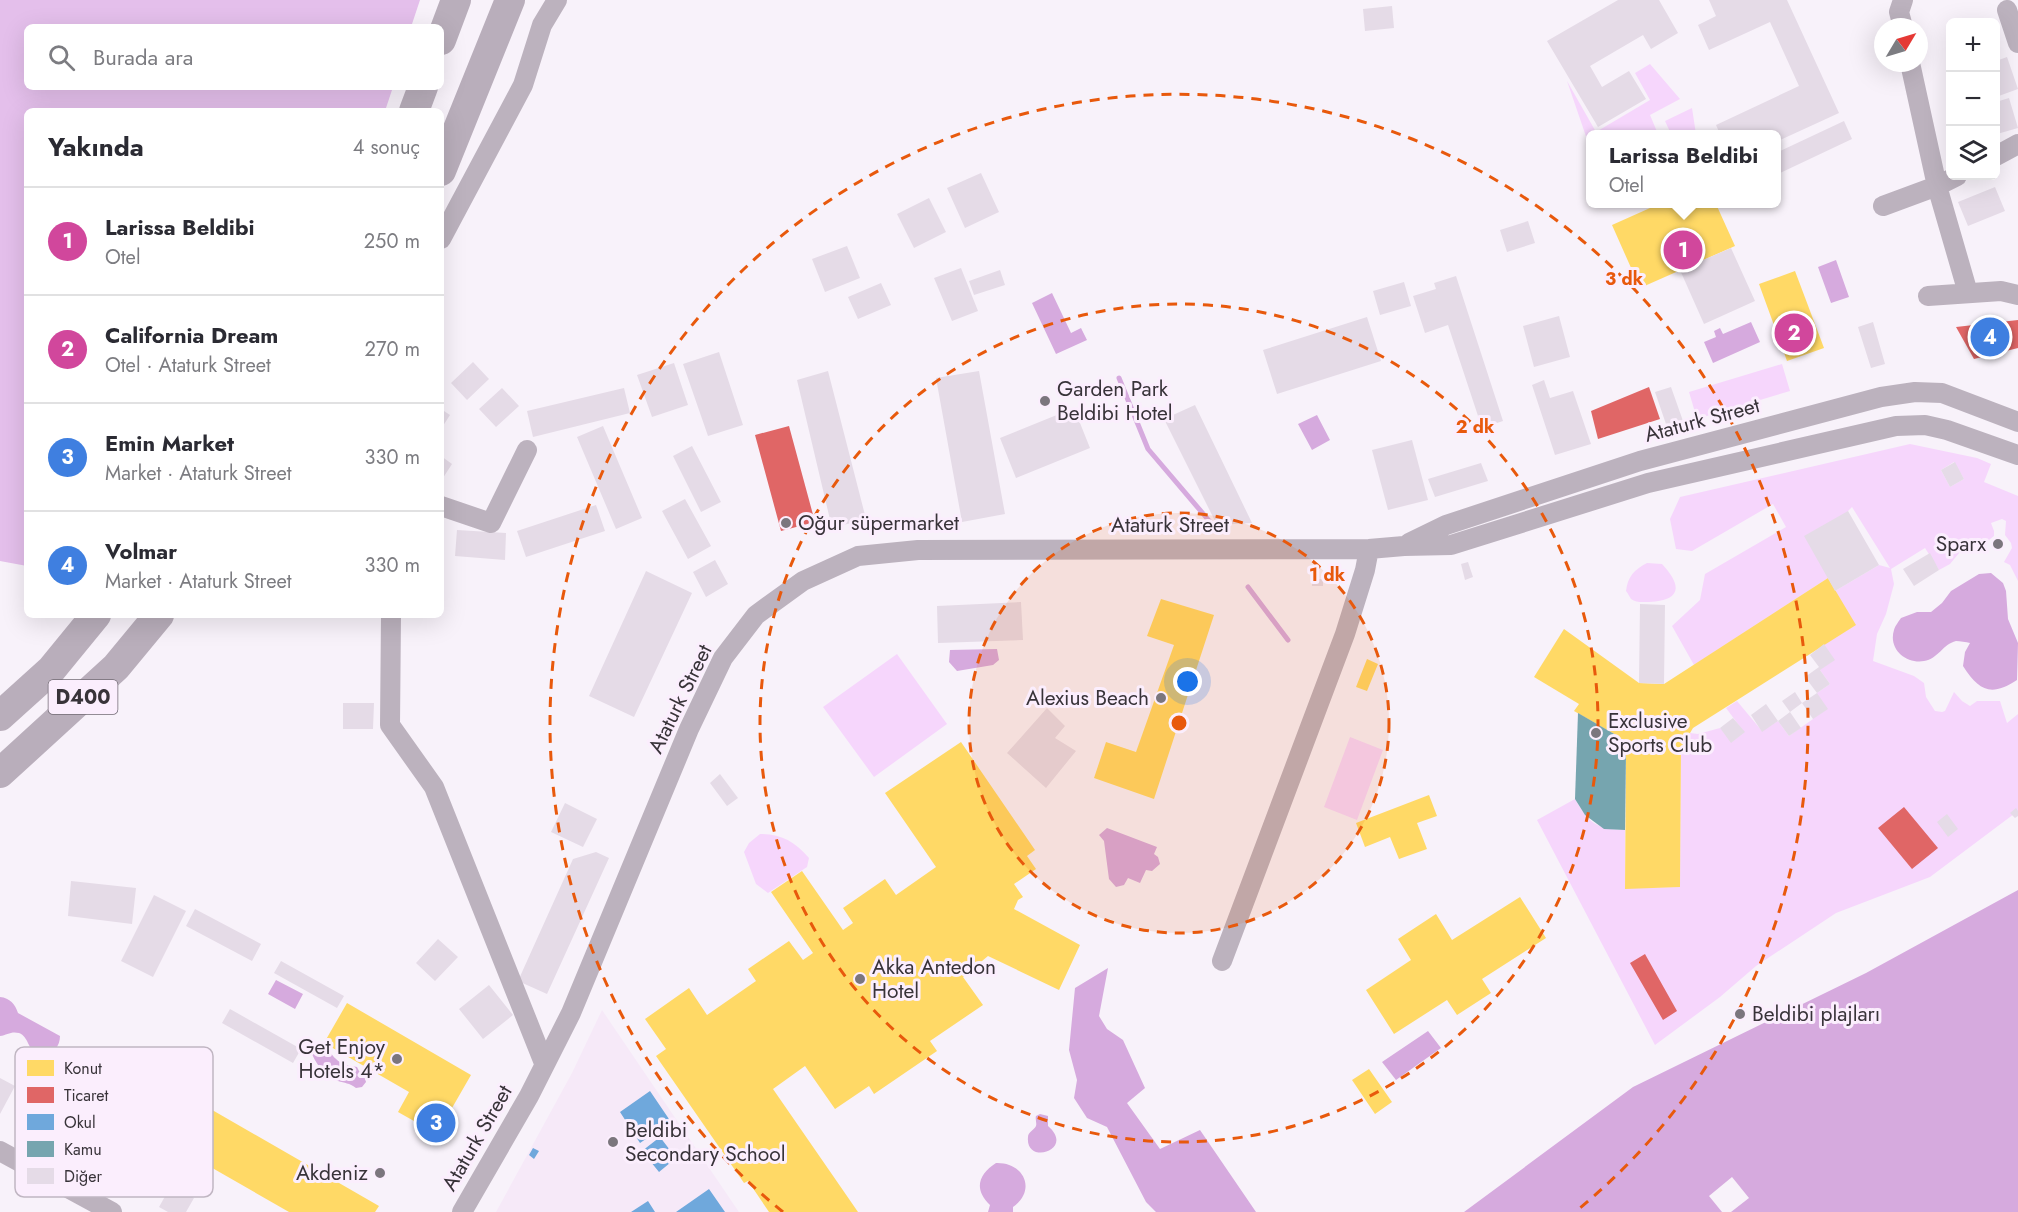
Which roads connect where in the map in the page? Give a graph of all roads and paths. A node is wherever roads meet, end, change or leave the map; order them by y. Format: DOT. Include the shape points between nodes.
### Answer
graph roads {
  1 [pos="456,0"];
  2 [pos="510,0"];
  3 [pos="557,0"];
  4 [pos="1903,0"];
  5 [pos="2007,10"];
  6 [pos="1901,18"];
  7 [pos="444,32"];
  8 [pos="2018,43"];
  9 [pos="1912,72"];
  10 [pos="422,90"];
  11 [pos="415,108"];
  12 [pos="2018,144"];
  13 [pos="2000,153"];
  14 [pos="444,164"];
  15 [pos="1949,180"];
  16 [pos="1937,186"];
  17 [pos="1883,206"];
  18 [pos="444,233"];
  19 [pos="1968,293"];
  20 [pos="2018,295"];
  21 [pos="1928,296"];
  22 [pos="2018,422"];
  23 [pos="527,450"];
  24 [pos="2018,455"];
  25 [pos="444,507"];
  26 [pos="1404,546"];
  27 [pos="1369,549"];
  28 [pos="94,618"];
  29 [pos="157,618"];
  30 [pos="391,618"];
  31 [pos="0,716"];
  32 [pos="0,773"];
  33 [pos="1222,961"];
  34 [pos="544,1063"];
  35 [pos="0,1151"];
  36 [pos="15,1159"];
  37 [pos="84,1197"];
  38 [pos="112,1212"];
  39 [pos="462,1212"];
  1 -- 7 [label="highway"];
  2 -- 14 [label="highway"];
  3 -- 18 [label="street" via="542,25 523,85"];
  4 -- 6 [label="street"];
  5 -- 8 [label="street"];
  9 -- 16 [label="street"];
  10 -- 11 [label="highway"];
  12 -- 13 [label="street"];
  15 -- 16 [label="street"];
  16 -- 17 [label="street"];
  16 -- 19 [label="street"];
  19 -- 20 [label="street" via="2001,291"];
  19 -- 21 [label="street"];
  22 -- 26 [label="street, Ataturk Street" via="1942,393 1881,397 1640,461 1446,525"];
  23 -- 25 [label="street" via="491,523"];
  24 -- 26 [label="street, Ataturk Street" via="1947,430 1925,425 1896,426 1648,483 1451,545"];
  26 -- 27 [label="street, Ataturk Street"];
  27 -- 33 [label="street" via="1345,634"];
  27 -- 34 [label="street, Ataturk Street" via="918,550 858,556 803,581 756,615 723,658 689,729 571,1013"];
  28 -- 31 [label="highway, D400" via="51,670"];
  29 -- 32 [label="highway, D400" via="116,667"];
  30 -- 34 [label="street" via="390,725 434,787"];
  34 -- 39 [label="street, Ataturk Street" via="525,1104"];
  35 -- 36 [label="street"];
  37 -- 38 [label="street"];
}
